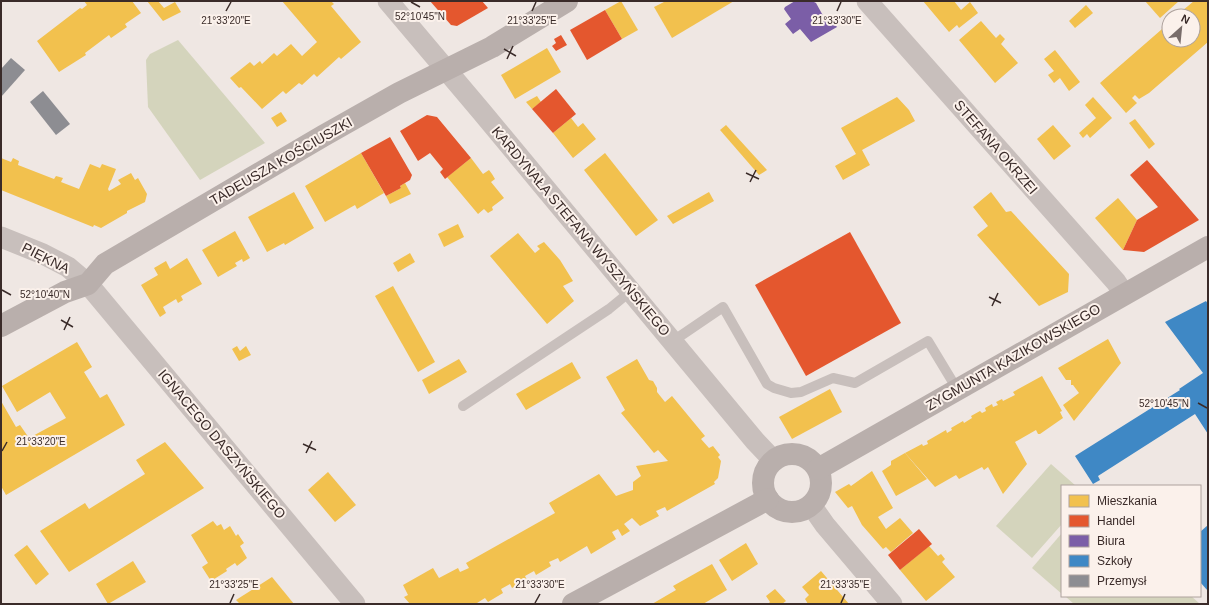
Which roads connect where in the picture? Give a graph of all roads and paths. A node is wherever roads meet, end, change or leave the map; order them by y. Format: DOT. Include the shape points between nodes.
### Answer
graph roads {
  1 [pos="388,1"];
  2 [pos="567,1"];
  3 [pos="867,1"];
  4 [pos="447,70"];
  5 [pos="1,237"];
  6 [pos="1208,247"];
  7 [pos="88,284"];
  8 [pos="631,291"];
  9 [pos="1124,294"];
  10 [pos="1,326"];
  11 [pos="673,341"];
  12 [pos="957,389"];
  13 [pos="463,406"];
  14 [pos="774,461"];
  15 [pos="818,469"];
  16 [pos="768,499"];
  17 [pos="811,505"];
  18 [pos="355,604"];
  19 [pos="573,604"];
  20 [pos="892,604"];
  1 -- 4 [label="street, KARDYNAŁA STEFANA WYSZYŃSKIEGO"];
  2 -- 4 [label="street, TADEUSZA KOŚCIUSZKI" via="492,47"];
  3 -- 9 [label="street, STEFANA OKRZEI"];
  4 -- 7 [label="street, TADEUSZA KOŚCIUSZKI" via="399,92 123,253 105,264"];
  4 -- 8 [label="street, KARDYNAŁA STEFANA WYSZYŃSKIEGO"];
  5 -- 7 [label="street, PIĘKNA" via="68,266"];
  6 -- 9 [label="street, ZYGMUNTA KAZIKOWSKIEGO"];
  7 -- 10 [label="street" via="65,292"];
  7 -- 18 [label="street, IGNACEGO DASZYŃSKIEGO"];
  8 -- 11 [label="street, KARDYNAŁA STEFANA WYSZYŃSKIEGO"];
  8 -- 13 [label="lane" via="609,309"];
  9 -- 12 [label="street, ZYGMUNTA KAZIKOWSKIEGO"];
  11 -- 12 [label="lane" via="723,307 768,384 791,393 801,392 833,378 855,383 928,341"];
  11 -- 14 [label="street, KARDYNAŁA STEFANA WYSZYŃSKIEGO"];
  12 -- 15 [label="street, ZYGMUNTA KAZIKOWSKIEGO"];
  14 -- 15 [label="street" via="783,456 800,456 808,459"];
  14 -- 16 [label="street" via="765,473 763,482"];
  15 -- 17 [label="street" via="820,490"];
  16 -- 17 [label="street" via="774,507 783,511 803,511"];
  16 -- 19 [label="street"];
  17 -- 20 [label="street"];
}
